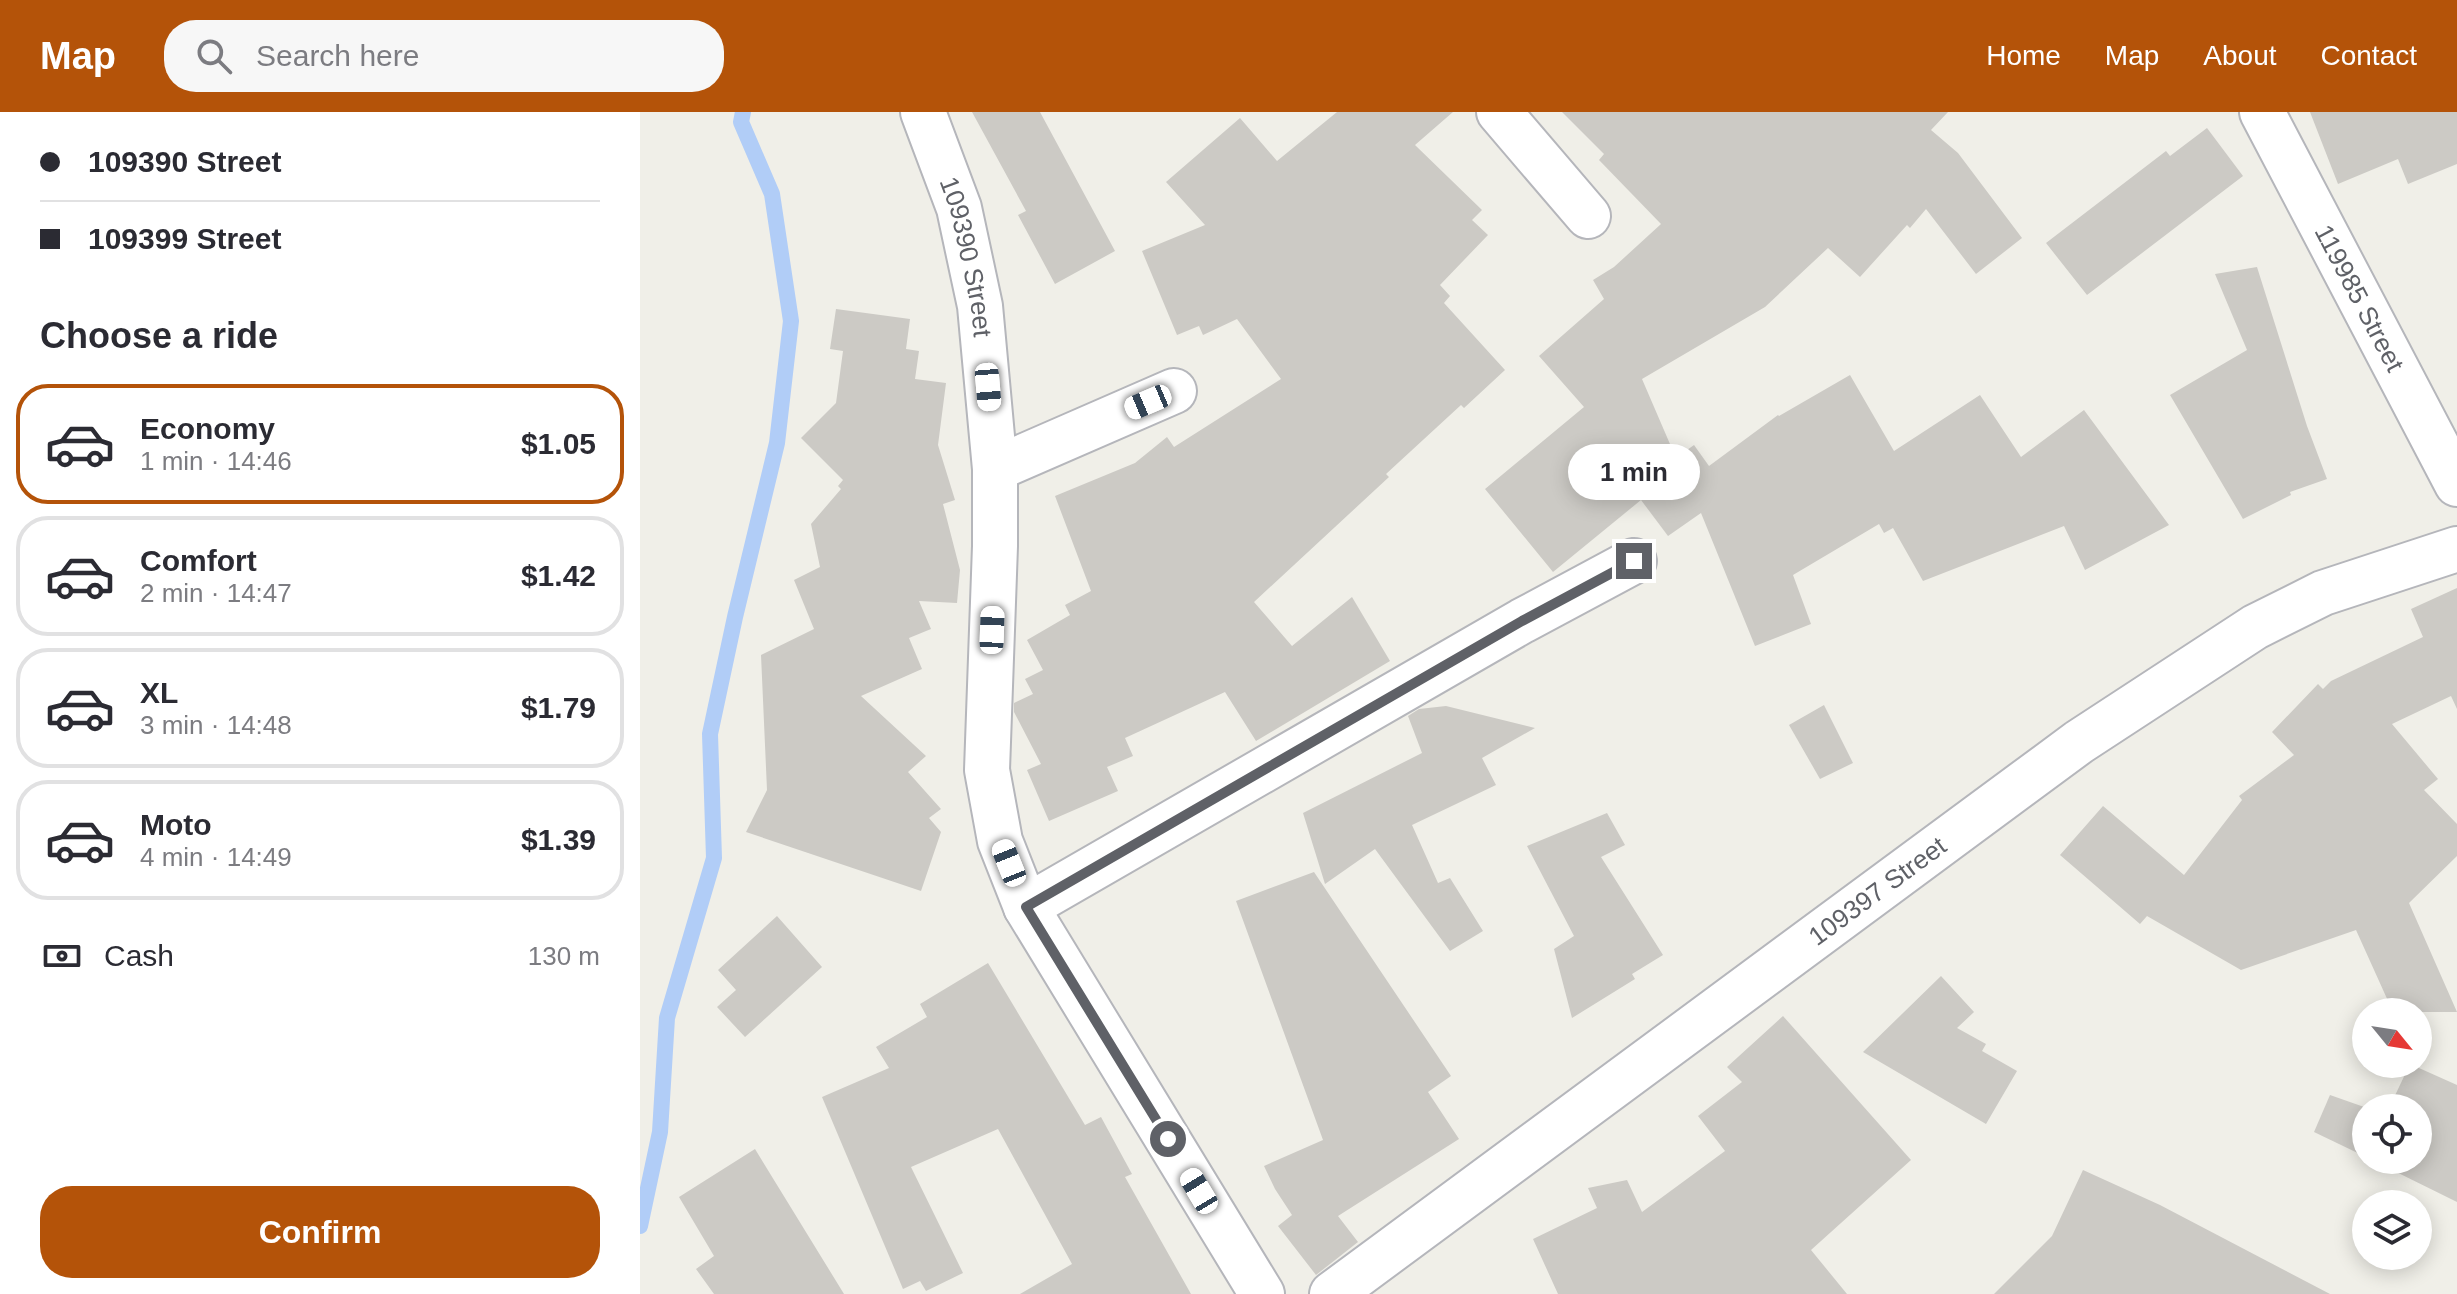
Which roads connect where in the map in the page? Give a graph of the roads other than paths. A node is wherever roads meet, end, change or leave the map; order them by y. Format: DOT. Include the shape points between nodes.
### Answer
graph roads {
  1 [pos="923,112"];
  2 [pos="1499,112"];
  3 [pos="2262,112"];
  4 [pos="1588,216"];
  5 [pos="1174,391"];
  6 [pos="995,469"];
  7 [pos="2457,484"];
  8 [pos="2457,549"];
  9 [pos="1634,561"];
  10 [pos="1026,907"];
  11 [pos="1262,1294"];
  12 [pos="1332,1294"];
  1 -- 6 [label="street, 109390 Street" via="959,208 980,306"];
  2 -- 4 [label="street"];
  3 -- 7 [label="street, 119985 Street"];
  5 -- 6 [label="street"];
  6 -- 10 [label="street, 109390 Street" via="987,770 1000,841"];
  8 -- 12 [label="street, 109397 Street" via="2323,593 2255,627 2079,742"];
  9 -- 10 [label="street"];
  10 -- 11 [label="street, 109390 Street"];
}
